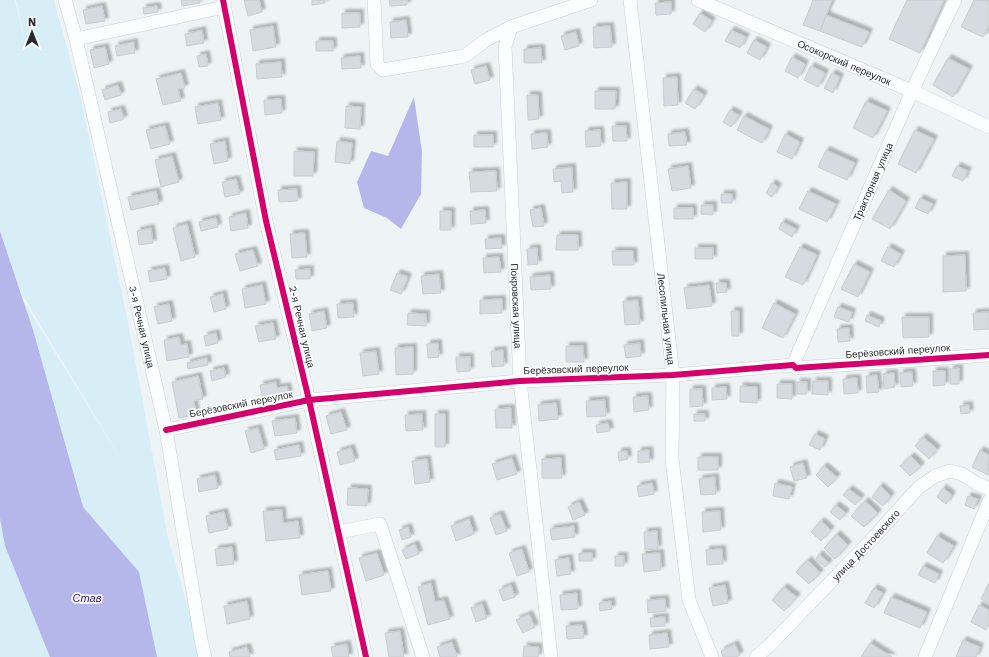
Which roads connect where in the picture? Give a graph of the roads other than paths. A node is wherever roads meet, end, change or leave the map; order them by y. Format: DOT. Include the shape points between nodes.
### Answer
graph roads {
  1 [pos="65,0"];
  2 [pos="374,0"];
  3 [pos="590,0"];
  4 [pos="630,0"];
  5 [pos="698,0"];
  6 [pos="955,0"];
  7 [pos="223,3"];
  8 [pos="511,27"];
  9 [pos="76,39"];
  10 [pos="912,91"];
  11 [pos="989,127"];
  12 [pos="989,355"];
  13 [pos="794,364"];
  14 [pos="673,375"];
  15 [pos="520,381"];
  16 [pos="309,400"];
  17 [pos="166,430"];
  18 [pos="989,488"];
  19 [pos="989,501"];
  20 [pos="339,532"];
  21 [pos="205,657"];
  22 [pos="366,657"];
  23 [pos="422,657"];
  24 [pos="551,657"];
  25 [pos="712,657"];
  26 [pos="756,657"];
  27 [pos="925,657"];
  1 -- 9 [label="street, 3-я Речная улица"];
  2 -- 8 [label="street" via="377,64 383,70 465,56 486,40"];
  3 -- 8 [label="street"];
  4 -- 14 [label="street, Лесопильная улица"];
  5 -- 10 [label="street, Осокорский переулок"];
  6 -- 10 [label="street, Тракторная улица"];
  7 -- 9 [label="street"];
  7 -- 16 [label="street, 2-я Речная улица" via="266,221"];
  8 -- 15 [label="street, Покровская улица" via="505,47"];
  9 -- 17 [label="street, 3-я Речная улица"];
  10 -- 11 [label="street, Осокорский переулок"];
  10 -- 13 [label="street, Тракторная улица"];
  12 -- 13 [label="street, Берёзовский переулок" via="796,368"];
  13 -- 14 [label="street, Берёзовский переулок"];
  14 -- 15 [label="street, Берёзовский переулок"];
  14 -- 25 [label="street, Лесопильная улица" via="672,459 689,600"];
  15 -- 16 [label="street, Берёзовский переулок"];
  15 -- 24 [label="street, Покровская улица"];
  16 -- 17 [label="street, Берёзовский переулок"];
  16 -- 20 [label="street, 2-я Речная улица"];
  17 -- 21 [label="street, 3-я Речная улица"];
  18 -- 26 [label="street, улица Достоевского" via="962,474 950,471 935,476 918,488 874,537"];
  19 -- 27 [label="street"];
  20 -- 22 [label="street, 2-я Речная улица"];
  20 -- 23 [label="street" via="380,524"];
}
